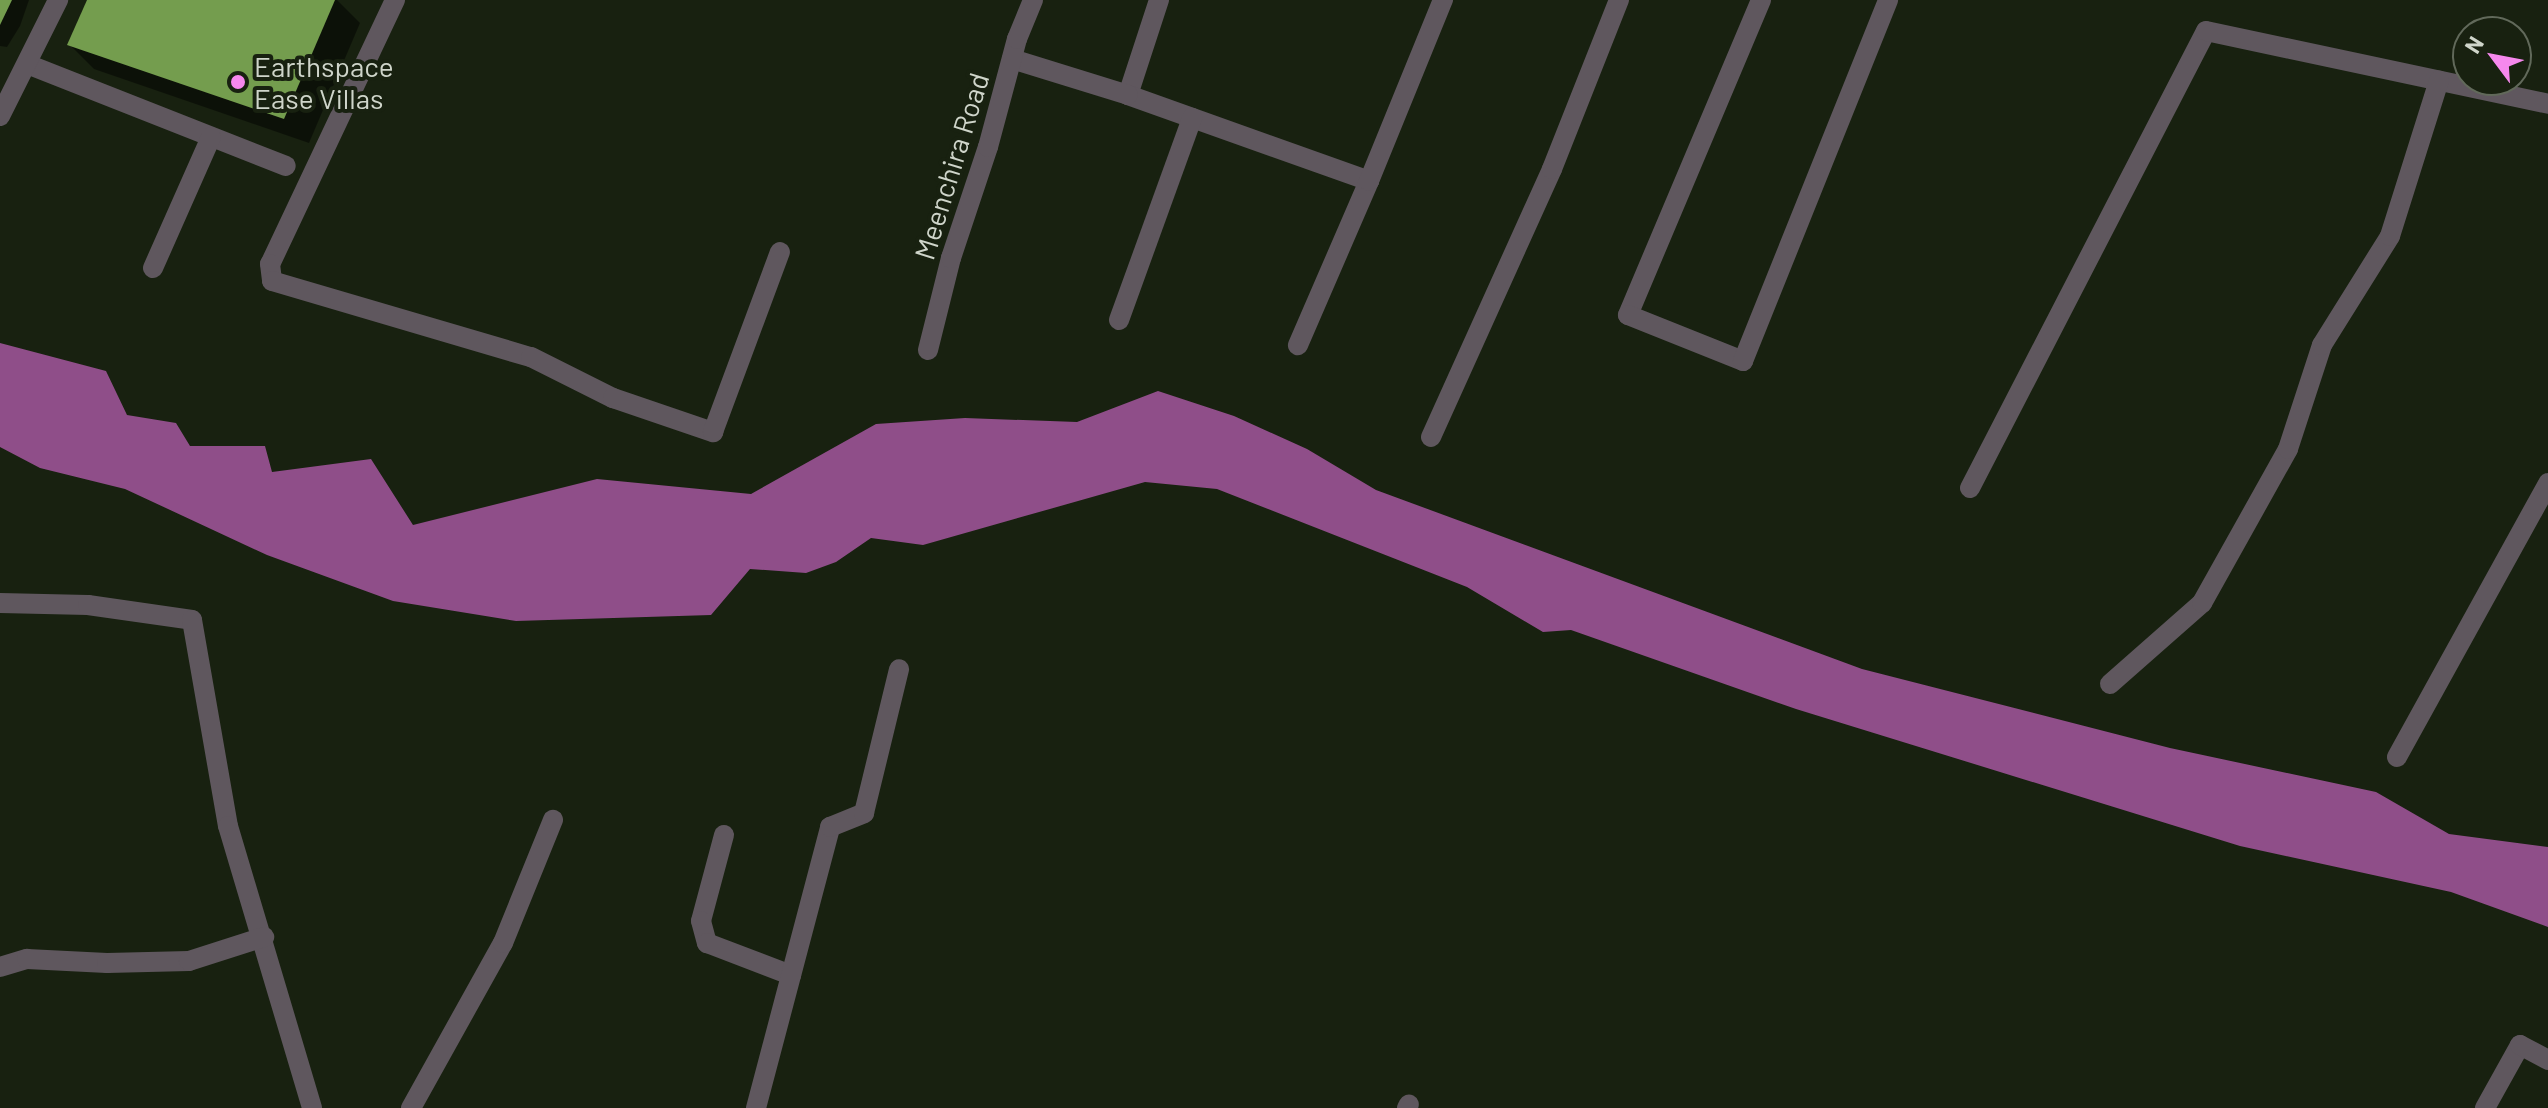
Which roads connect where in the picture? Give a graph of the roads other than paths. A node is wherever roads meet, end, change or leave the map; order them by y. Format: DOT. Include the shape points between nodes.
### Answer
graph roads {
  1 [pos="58,0"];
  2 [pos="395,0"];
  3 [pos="1033,0"];
  4 [pos="1159,0"];
  5 [pos="1443,0"];
  6 [pos="1619,0"];
  7 [pos="1761,0"];
  8 [pos="1888,0"];
  9 [pos="1012,59"];
  10 [pos="27,64"];
  11 [pos="2439,81"];
  12 [pos="1128,95"];
  13 [pos="2548,104"];
  14 [pos="0,116"];
  15 [pos="1192,118"];
  16 [pos="211,137"];
  17 [pos="286,166"];
  18 [pos="1369,181"];
  19 [pos="780,252"];
  20 [pos="153,268"];
  21 [pos="1119,320"];
  22 [pos="1298,345"];
  23 [pos="928,350"];
  24 [pos="1431,437"];
  25 [pos="2548,483"];
  26 [pos="1970,488"];
  27 [pos="0,603"];
  28 [pos="899,669"];
  29 [pos="2110,684"];
  30 [pos="2397,757"];
  31 [pos="553,820"];
  32 [pos="724,835"];
  33 [pos="264,937"];
  34 [pos="0,967"];
  35 [pos="791,975"];
  36 [pos="2548,1060"];
  37 [pos="312,1108"];
  38 [pos="411,1108"];
  39 [pos="756,1108"];
  40 [pos="2485,1108"];
  1 -- 10 [label="street"];
  2 -- 19 [label="street" via="270,264 272,281 531,357 613,398 713,432"];
  3 -- 9 [label="street, Meenchira Road"];
  4 -- 12 [label="street"];
  5 -- 18 [label="street"];
  6 -- 24 [label="street" via="1552,169"];
  7 -- 8 [label="street" via="1628,315 1743,361"];
  9 -- 12 [label="street"];
  9 -- 23 [label="street, Meenchira Road"];
  10 -- 14 [label="street"];
  10 -- 16 [label="street"];
  11 -- 13 [label="street"];
  11 -- 26 [label="street" via="2206,31"];
  11 -- 29 [label="street" via="2390,236 2322,345 2288,449 2202,603"];
  12 -- 15 [label="street"];
  15 -- 18 [label="street"];
  15 -- 21 [label="street"];
  16 -- 17 [label="street"];
  16 -- 20 [label="street"];
  18 -- 22 [label="street"];
  25 -- 30 [label="street"];
  27 -- 33 [label="street" via="88,605 192,620 228,826"];
  28 -- 35 [label="street" via="864,813 830,827"];
  31 -- 38 [label="street" via="503,943"];
  32 -- 35 [label="street" via="701,921 707,943"];
  33 -- 34 [label="street" via="189,961 27,959"];
  33 -- 37 [label="street"];
  35 -- 39 [label="street"];
  36 -- 40 [label="street" via="2520,1045"];
}
